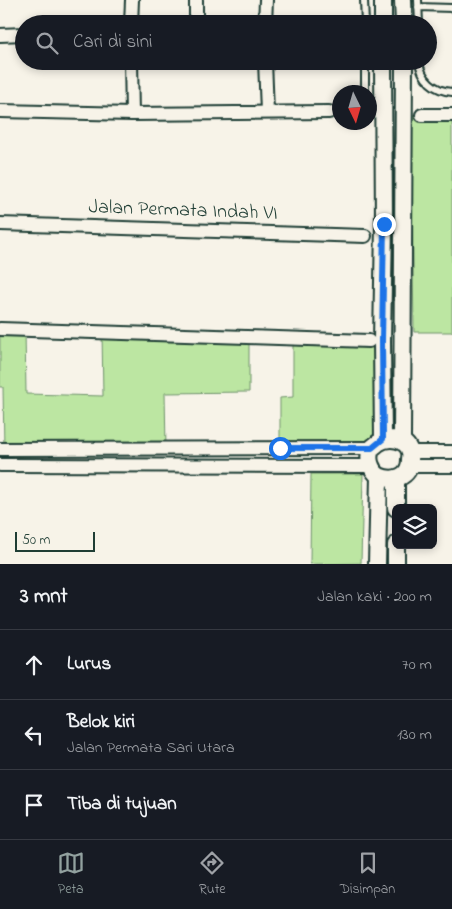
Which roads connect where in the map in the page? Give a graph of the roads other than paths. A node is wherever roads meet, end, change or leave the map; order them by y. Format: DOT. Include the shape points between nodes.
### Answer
graph roads {
  1 [pos="132,0"];
  2 [pos="196,0"];
  3 [pos="266,0"];
  4 [pos="364,0"];
  5 [pos="383,0"];
  6 [pos="403,0"];
  7 [pos="418,4"];
  8 [pos="452,8"];
  9 [pos="131,15"];
  10 [pos="196,15"];
  11 [pos="265,15"];
  12 [pos="364,15"];
  13 [pos="383,15"];
  14 [pos="404,15"];
  15 [pos="0,34"];
  16 [pos="15,34"];
  17 [pos="131,70"];
  18 [pos="265,70"];
  19 [pos="365,70"];
  20 [pos="382,70"];
  21 [pos="404,70"];
  22 [pos="421,70"];
  23 [pos="365,85"];
  24 [pos="452,92"];
  25 [pos="379,105"];
  26 [pos="0,112"];
  27 [pos="267,112"];
  28 [pos="329,112"];
  29 [pos="404,113"];
  30 [pos="132,114"];
  31 [pos="452,115"];
  32 [pos="422,116"];
  33 [pos="0,224"];
  34 [pos="365,236"];
  35 [pos="0,329"];
  36 [pos="370,341"];
  37 [pos="378,444"];
  38 [pos="307,448"];
  39 [pos="0,449"];
  40 [pos="452,452"];
  41 [pos="407,453"];
  42 [pos="0,465"];
  43 [pos="307,466"];
  44 [pos="452,466"];
  45 [pos="375,471"];
  46 [pos="396,479"];
  47 [pos="396,504"];
  48 [pos="396,549"];
  49 [pos="377,564"];
  50 [pos="396,564"];
  1 -- 9 [label="street"];
  2 -- 10 [label="street"];
  3 -- 11 [label="street"];
  4 -- 12 [label="lane"];
  5 -- 13 [label="street"];
  6 -- 14 [label="street"];
  7 -- 8 [label="lane"];
  15 -- 16 [label="street"];
  17 -- 30 [label="street"];
  18 -- 27 [label="street"];
  19 -- 23 [label="lane"];
  20 -- 25 [label="street"];
  21 -- 29 [label="street"];
  22 -- 24 [label="lane" via="434,87"];
  25 -- 29 [label="street"];
  25 -- 37 [label="street" via="384,224"];
  26 -- 30 [label="street"];
  27 -- 28 [label="street"];
  27 -- 30 [label="street"];
  29 -- 41 [label="street" via="402,344"];
  31 -- 32 [label="street"];
  33 -- 34 [label="street, Jalan Permata Indah VI"];
  35 -- 36 [label="street"];
  37 -- 38 [label="street"];
  37 -- 41 [label="street" via="393,438"];
  37 -- 45 [label="street" via="370,457"];
  38 -- 39 [label="street"];
  38 -- 43 [label="street"];
  40 -- 41 [label="street"];
  41 -- 44 [label="street"];
  41 -- 46 [label="street" via="404,474"];
  42 -- 43 [label="street"];
  43 -- 45 [label="street"];
  45 -- 46 [label="street" via="387,479"];
  45 -- 49 [label="street"];
  46 -- 47 [label="street"];
  48 -- 50 [label="street"];
}
